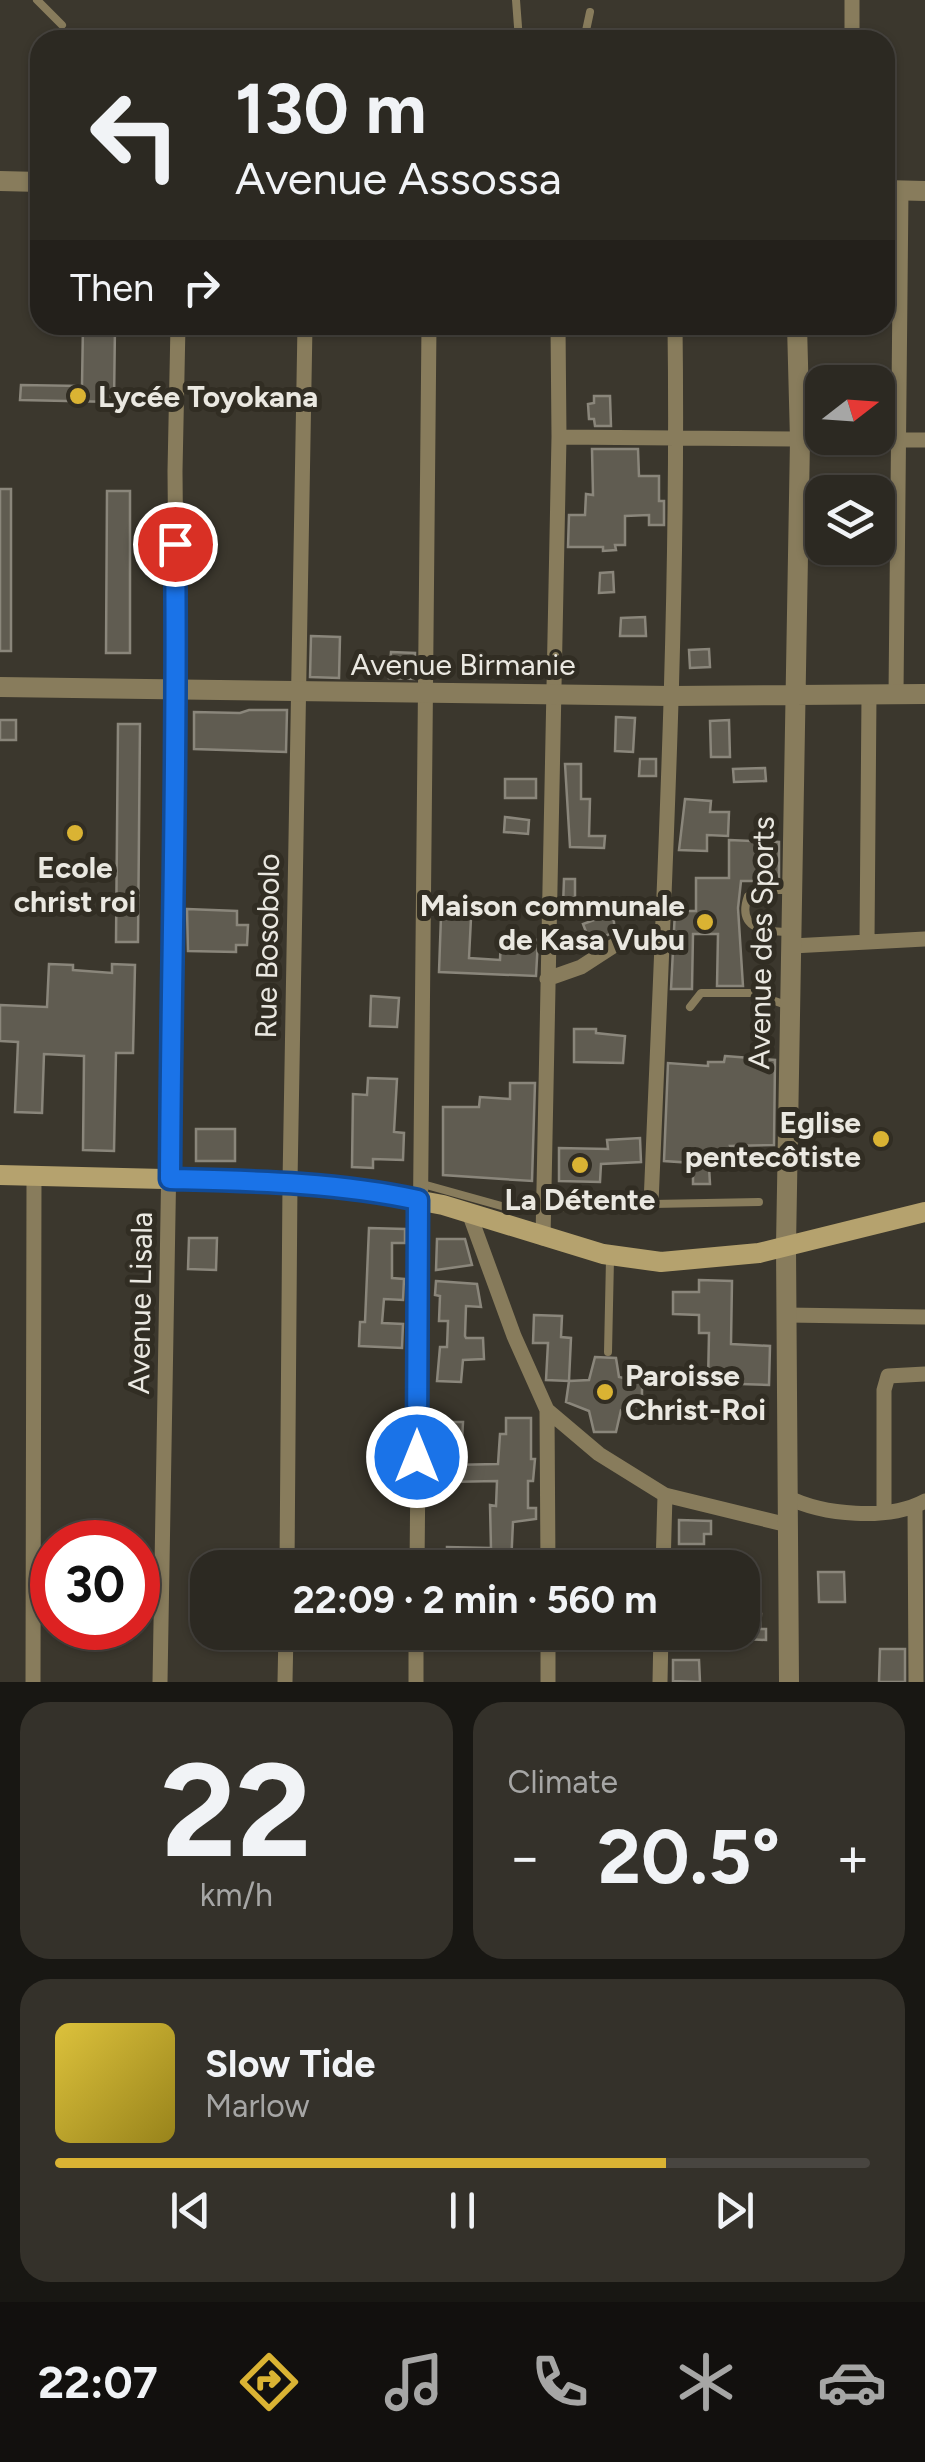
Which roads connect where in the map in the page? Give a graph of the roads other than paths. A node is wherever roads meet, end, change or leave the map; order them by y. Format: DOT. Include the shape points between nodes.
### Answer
graph roads {
  1 [pos="37,0"];
  2 [pos="516,0"];
  3 [pos="852,0"];
  4 [pos="590,12"];
  5 [pos="62,25"];
  6 [pos="518,30"];
  7 [pos="586,30"];
  8 [pos="852,30"];
  9 [pos="0,181"];
  10 [pos="30,182"];
  11 [pos="895,190"];
  12 [pos="925,190"];
  13 [pos="895,261"];
  14 [pos="178,335"];
  15 [pos="305,335"];
  16 [pos="429,335"];
  17 [pos="558,335"];
  18 [pos="675,335"];
  19 [pos="797,335"];
  20 [pos="676,436"];
  21 [pos="559,437"];
  22 [pos="800,440"];
  23 [pos="900,440"];
  24 [pos="925,440"];
  25 [pos="0,688"];
  26 [pos="177,689"];
  27 [pos="300,693"];
  28 [pos="425,694"];
  29 [pos="554,694"];
  30 [pos="868,694"];
  31 [pos="896,694"];
  32 [pos="925,694"];
  33 [pos="671,696"];
  34 [pos="796,696"];
  35 [pos="792,890"];
  36 [pos="662,939"];
  37 [pos="792,939"];
  38 [pos="925,939"];
  39 [pos="867,942"];
  40 [pos="547,979"];
  41 [pos="790,1006"];
  42 [pos="690,1008"];
  43 [pos="0,1175"];
  44 [pos="34,1178"];
  45 [pos="170,1179"];
  46 [pos="290,1182"];
  47 [pos="418,1191"];
  48 [pos="759,1202"];
  49 [pos="652,1204"];
  50 [pos="544,1206"];
  51 [pos="469,1212"];
  52 [pos="925,1212"];
  53 [pos="543,1238"];
  54 [pos="786,1246"];
  55 [pos="610,1254"];
  56 [pos="786,1315"];
  57 [pos="925,1317"];
  58 [pos="608,1352"];
  59 [pos="925,1374"];
  60 [pos="547,1410"];
  61 [pos="665,1496"];
  62 [pos="787,1497"];
  63 [pos="920,1504"];
  64 [pos="884,1510"];
  65 [pos="788,1525"];
  66 [pos="287,1550"];
  67 [pos="416,1550"];
  68 [pos="548,1550"];
  69 [pos="664,1550"];
  70 [pos="286,1650"];
  71 [pos="416,1650"];
  72 [pos="548,1650"];
  73 [pos="661,1650"];
  74 [pos="33,1682"];
  75 [pos="160,1682"];
  76 [pos="285,1682"];
  77 [pos="416,1682"];
  78 [pos="548,1682"];
  79 [pos="660,1682"];
  80 [pos="789,1682"];
  81 [pos="916,1682"];
  1 -- 5 [label="lane"];
  2 -- 6 [label="lane"];
  3 -- 8 [label="street"];
  4 -- 7 [label="lane"];
  9 -- 10 [label="street"];
  11 -- 12 [label="street"];
  13 -- 23 [label="street"];
  14 -- 26 [label="street, Avenue Lisala"];
  15 -- 27 [label="street, Rue Bosobolo"];
  16 -- 28 [label="street"];
  17 -- 21 [label="street"];
  18 -- 20 [label="street"];
  19 -- 22 [label="street, Avenue des Sports"];
  20 -- 21 [label="street"];
  20 -- 22 [label="street"];
  20 -- 33 [label="street"];
  21 -- 29 [label="street"];
  22 -- 23 [label="street"];
  22 -- 34 [label="street, Avenue des Sports"];
  23 -- 24 [label="street"];
  23 -- 31 [label="street"];
  25 -- 26 [label="street, Avenue Birmanie"];
  26 -- 27 [label="street, Avenue Birmanie"];
  26 -- 45 [label="street, Avenue Lisala"];
  27 -- 28 [label="street, Avenue Birmanie"];
  27 -- 46 [label="street, Rue Bosobolo"];
  28 -- 29 [label="street, Avenue Birmanie"];
  28 -- 47 [label="street"];
  29 -- 33 [label="street, Avenue Birmanie"];
  29 -- 40 [label="street"];
  30 -- 31 [label="street, Avenue Birmanie"];
  30 -- 34 [label="street, Avenue Birmanie"];
  30 -- 39 [label="street"];
  31 -- 32 [label="street, Avenue Birmanie"];
  33 -- 34 [label="street, Avenue Birmanie"];
  33 -- 36 [label="street"];
  34 -- 35 [label="street, Avenue des Sports"];
  35 -- 37 [label="street, Avenue des Sports"];
  35 -- 37 [label="lane" via="767,890 745,902 754,926"];
  36 -- 40 [label="street" via="618,943 581,968"];
  36 -- 49 [label="street"];
  37 -- 39 [label="street"];
  37 -- 41 [label="street, Avenue des Sports"];
  38 -- 39 [label="street"];
  40 -- 50 [label="street"];
  41 -- 42 [label="lane" via="752,993 701,993"];
  41 -- 54 [label="street, Avenue des Sports"];
  43 -- 44 [label="main road"];
  44 -- 45 [label="main road"];
  44 -- 74 [label="street"];
  45 -- 46 [label="main road"];
  45 -- 75 [label="street, Avenue Lisala"];
  46 -- 47 [label="main road"];
  46 -- 66 [label="street, Rue Bosobolo"];
  47 -- 50 [label="lane" via="508,1210"];
  47 -- 51 [label="main road"];
  47 -- 67 [label="street"];
  48 -- 49 [label="lane"];
  49 -- 50 [label="lane"];
  50 -- 53 [label="street"];
  51 -- 53 [label="main road"];
  51 -- 60 [label="street"];
  52 -- 54 [label="main road"];
  53 -- 55 [label="main road"];
  54 -- 55 [label="main road" via="676,1262"];
  54 -- 56 [label="street, Avenue des Sports"];
  55 -- 58 [label="lane"];
  56 -- 57 [label="street"];
  56 -- 62 [label="street, Avenue des Sports"];
  59 -- 64 [label="street" via="888,1376"];
  60 -- 61 [label="street"];
  60 -- 68 [label="street"];
  61 -- 65 [label="street"];
  61 -- 69 [label="street"];
  62 -- 64 [label="street" via="824,1511"];
  62 -- 65 [label="street, Avenue des Sports"];
  63 -- 64 [label="street"];
  63 -- 81 [label="street"];
  65 -- 80 [label="street, Avenue des Sports"];
  70 -- 76 [label="street"];
  71 -- 77 [label="street"];
  72 -- 78 [label="street"];
  73 -- 79 [label="street"];
}
